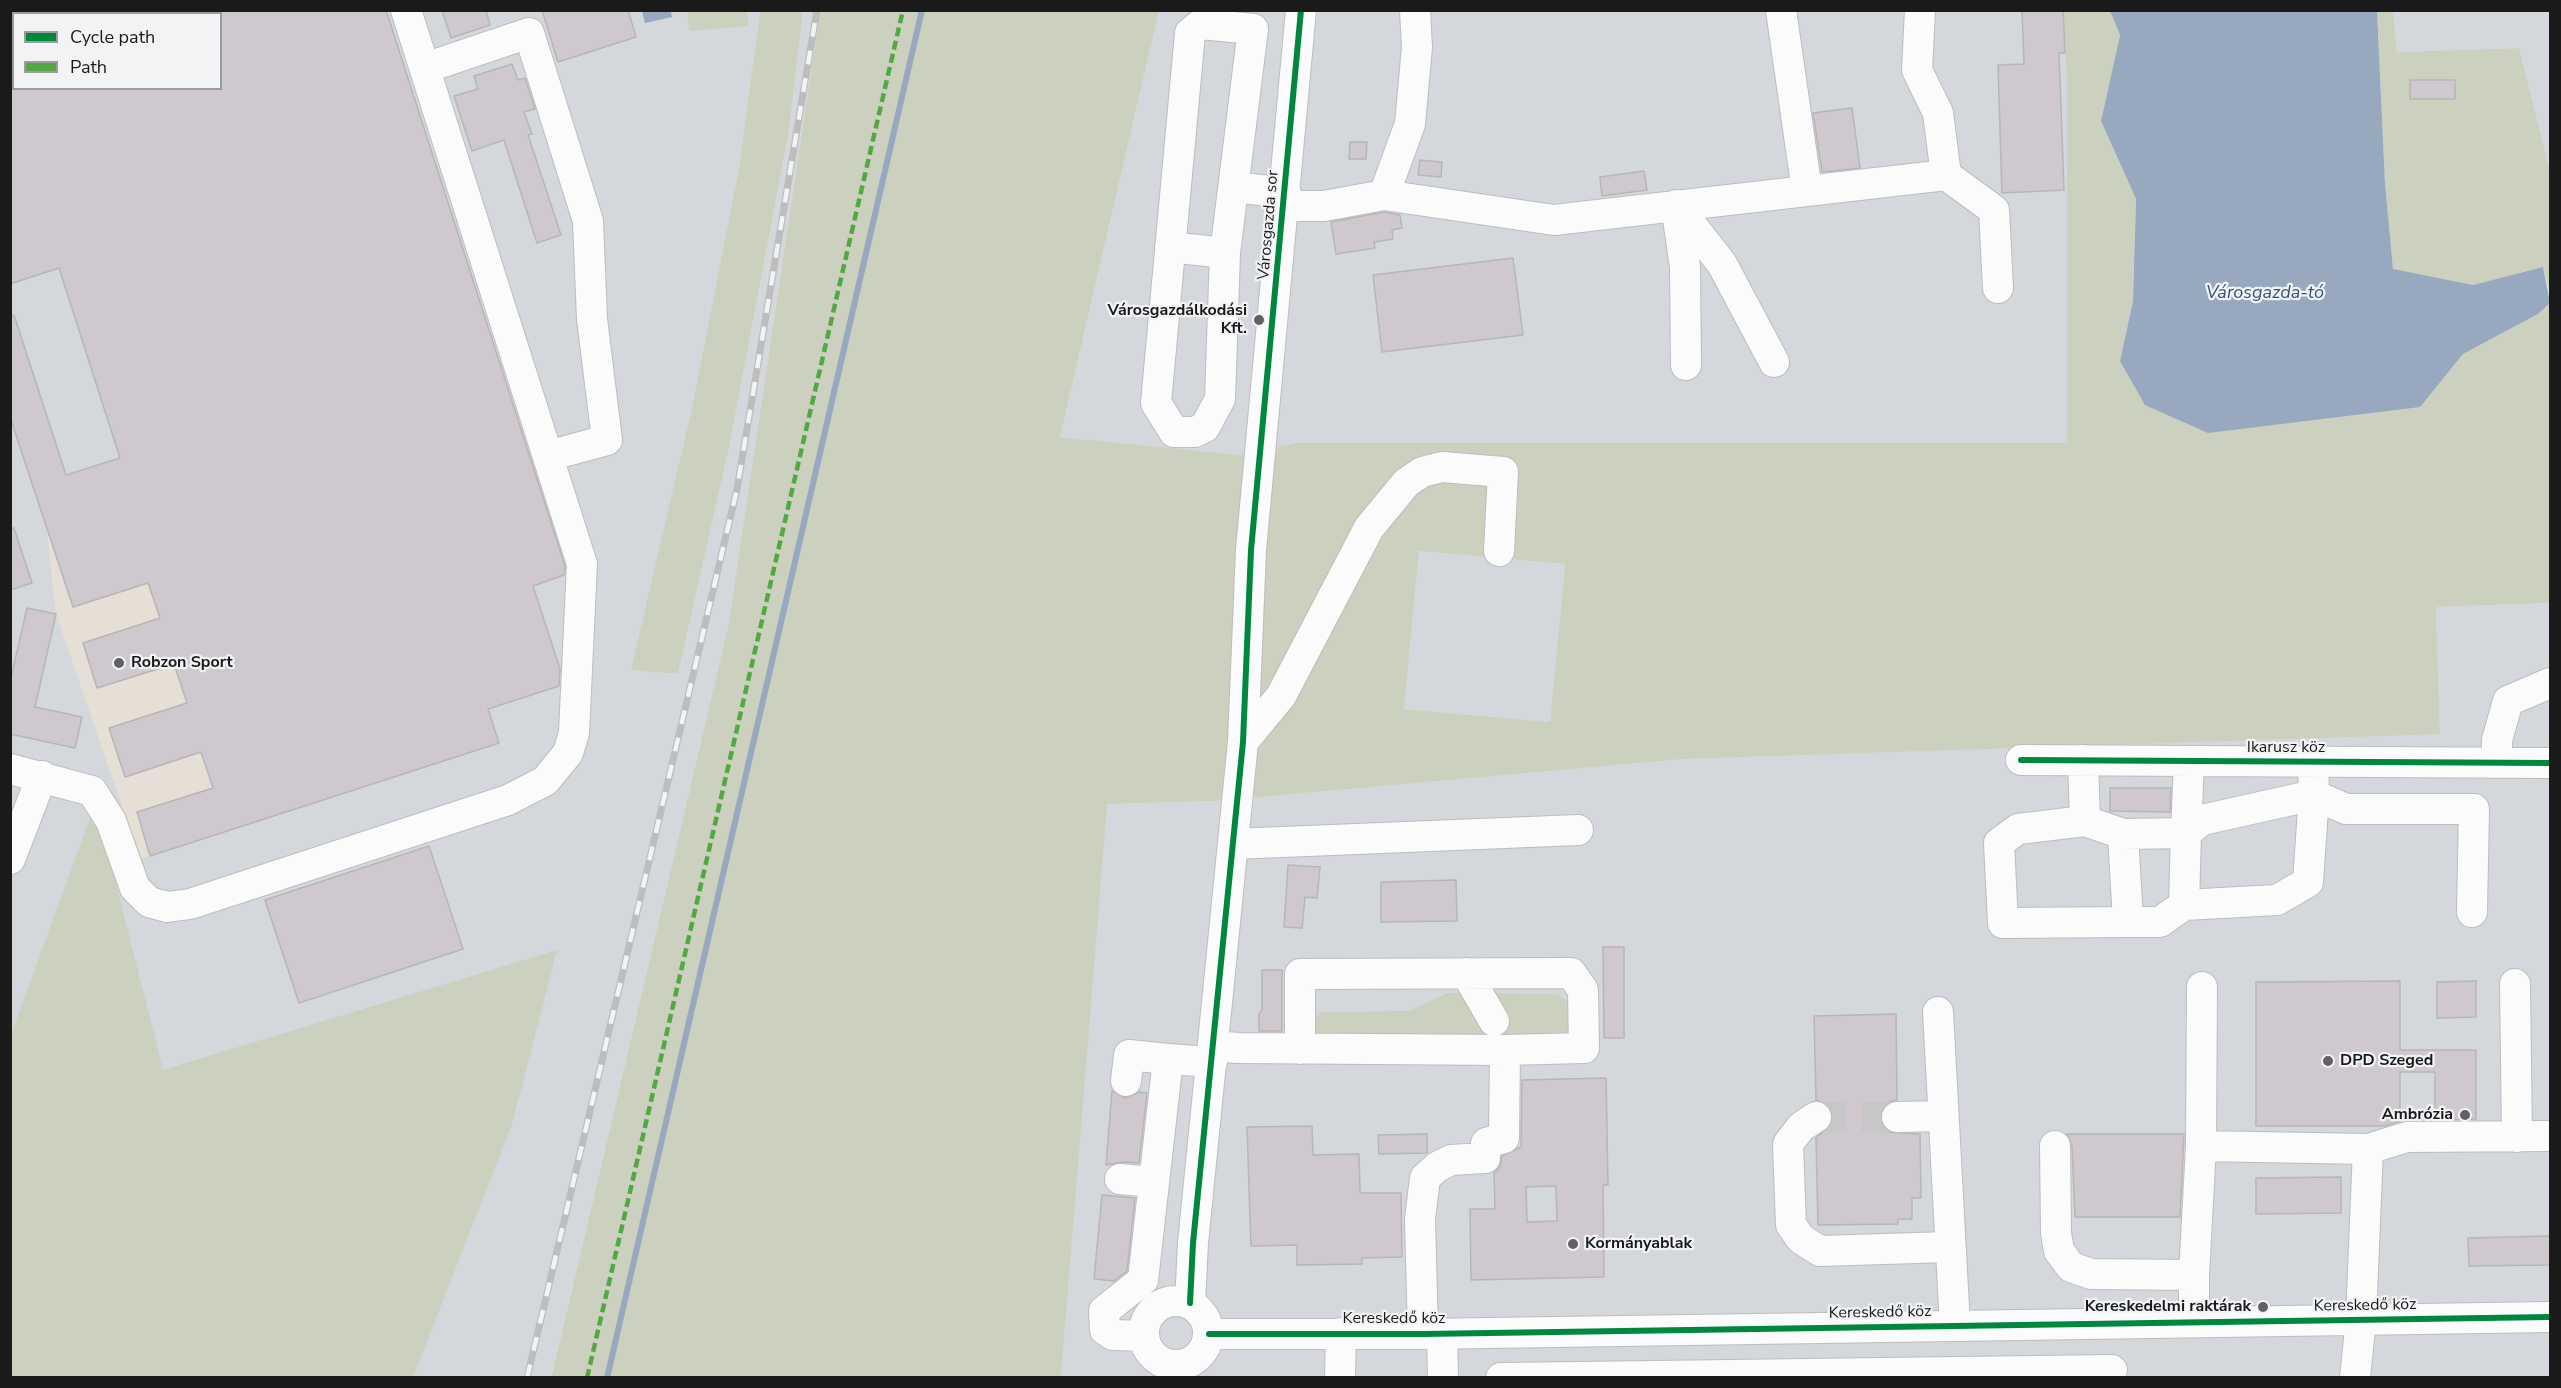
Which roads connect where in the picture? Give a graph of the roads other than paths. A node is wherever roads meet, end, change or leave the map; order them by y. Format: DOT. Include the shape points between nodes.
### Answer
graph roads {
  1 [pos="406,10"];
  2 [pos="1415,10"];
  3 [pos="1781,10"];
  4 [pos="1920,10"];
  5 [pos="526,22"];
  6 [pos="1300,22"];
  7 [pos="1253,29"];
  8 [pos="425,68"];
  9 [pos="1946,175"];
  10 [pos="1233,187"];
  11 [pos="1807,191"];
  12 [pos="1384,195"];
  13 [pos="1285,200"];
  14 [pos="1676,205"];
  15 [pos="1170,247"];
  16 [pos="1225,253"];
  17 [pos="1998,288"];
  18 [pos="1774,362"];
  19 [pos="1686,365"];
  20 [pos="548,456"];
  21 [pos="1499,551"];
  22 [pos="2550,683"];
  23 [pos="1243,742"];
  24 [pos="2021,760"];
  25 [pos="2083,760"];
  26 [pos="2189,761"];
  27 [pos="2313,762"];
  28 [pos="2497,763"];
  29 [pos="2550,763"];
  30 [pos="10,769"];
  31 [pos="42,776"];
  32 [pos="2314,795"];
  33 [pos="2085,821"];
  34 [pos="1578,830"];
  35 [pos="2186,833"];
  36 [pos="2123,834"];
  37 [pos="1233,844"];
  38 [pos="10,859"];
  39 [pos="2184,905"];
  40 [pos="2472,912"];
  41 [pos="2128,922"];
  42 [pos="1466,974"];
  43 [pos="2515,984"];
  44 [pos="2202,987"];
  45 [pos="1938,1012"];
  46 [pos="1494,1021"];
  47 [pos="1300,1048"];
  48 [pos="1505,1050"];
  49 [pos="1212,1054"];
  50 [pos="1168,1059"];
  51 [pos="1126,1081"];
  52 [pos="1943,1116"];
  53 [pos="1816,1117"];
  54 [pos="1898,1117"];
  55 [pos="2550,1136"];
  56 [pos="2517,1137"];
  57 [pos="2055,1146"];
  58 [pos="2201,1146"];
  59 [pos="2368,1149"];
  60 [pos="1120,1179"];
  61 [pos="1154,1182"];
  62 [pos="1949,1247"];
  63 [pos="2194,1275"];
  64 [pos="1182,1302"];
  65 [pos="2550,1317"];
  66 [pos="2361,1319"];
  67 [pos="2194,1322"];
  68 [pos="2112,1323"];
  69 [pos="1955,1326"];
  70 [pos="1864,1327"];
  71 [pos="1648,1330"];
  72 [pos="1341,1333"];
  73 [pos="1209,1334"];
  74 [pos="1433,1334"];
  75 [pos="1144,1336"];
  76 [pos="1171,1370"];
  77 [pos="1864,1372"];
  78 [pos="1648,1374"];
  79 [pos="2113,1374"];
  80 [pos="1340,1377"];
  81 [pos="1443,1377"];
  82 [pos="1501,1377"];
  83 [pos="2355,1377"];
  1 -- 8 [label="street"];
  2 -- 12 [label="street" via="1417,47 1410,124"];
  3 -- 11 [label="street"];
  4 -- 9 [label="street" via="1917,70 1938,113"];
  5 -- 8 [label="street"];
  5 -- 20 [label="street" via="588,221 592,319 607,440"];
  6 -- 7 [label="street"];
  6 -- 13 [label="street, Városgazda sor"];
  7 -- 10 [label="street"];
  7 -- 15 [label="street" via="1200,24 1190,33"];
  8 -- 20 [label="street"];
  9 -- 11 [label="street"];
  9 -- 17 [label="street" via="1994,210"];
  10 -- 13 [label="street"];
  10 -- 16 [label="street"];
  11 -- 14 [label="street"];
  12 -- 13 [label="street" via="1324,206"];
  12 -- 14 [label="street" via="1554,220"];
  13 -- 23 [label="street, Városgazda sor" via="1251,550"];
  14 -- 18 [label="street" via="1722,264"];
  14 -- 19 [label="street" via="1685,267"];
  15 -- 16 [label="street"];
  15 -- 16 [label="street" via="1156,403 1174,432 1205,428 1220,399"];
  20 -- 31 [label="street" via="582,564 574,733 568,753 545,782 508,800 190,904 167,907 149,902 135,888 111,821 98,797 87,788"];
  21 -- 23 [label="street" via="1503,472 1442,467 1422,472 1406,483 1369,528 1281,696"];
  22 -- 28 [label="street" via="2508,701 2497,740"];
  23 -- 37 [label="street, Városgazda sor"];
  24 -- 25 [label="street, Ikarusz köz"];
  25 -- 26 [label="street, Ikarusz köz"];
  25 -- 33 [label="street"];
  26 -- 27 [label="street, Ikarusz köz"];
  26 -- 35 [label="street"];
  27 -- 28 [label="street, Ikarusz köz"];
  27 -- 32 [label="street"];
  28 -- 29 [label="street, Ikarusz köz"];
  30 -- 31 [label="street"];
  31 -- 38 [label="street"];
  32 -- 35 [label="street" via="2202,820"];
  32 -- 39 [label="street" via="2308,882 2277,900"];
  32 -- 40 [label="street" via="2346,809 2474,809"];
  33 -- 36 [label="street"];
  33 -- 41 [label="street" via="2018,829 1999,843 2003,923"];
  34 -- 37 [label="street"];
  35 -- 36 [label="street"];
  35 -- 39 [label="street"];
  36 -- 41 [label="street"];
  37 -- 49 [label="street, Városgazda sor"];
  39 -- 41 [label="street" via="2160,922"];
  42 -- 46 [label="street"];
  42 -- 47 [label="street" via="1300,974"];
  42 -- 48 [label="street" via="1571,973 1583,990 1584,1048"];
  43 -- 56 [label="street"];
  44 -- 58 [label="street"];
  45 -- 52 [label="street"];
  47 -- 48 [label="street"];
  47 -- 49 [label="street"];
  48 -- 74 [label="street" via="1504,1138 1486,1143 1485,1158 1451,1160 1425,1178 1420,1219"];
  49 -- 50 [label="street"];
  49 -- 64 [label="street, Városgazda sor" via="1193,1243"];
  50 -- 51 [label="street" via="1129,1055"];
  50 -- 61 [label="street"];
  52 -- 54 [label="street"];
  52 -- 62 [label="street"];
  53 -- 62 [label="street" via="1801,1127 1788,1144 1791,1225 1800,1239 1820,1251"];
  55 -- 56 [label="street"];
  56 -- 59 [label="street" via="2407,1137"];
  57 -- 63 [label="street" via="2056,1233 2060,1251 2071,1267 2091,1274"];
  58 -- 59 [label="street"];
  58 -- 63 [label="street"];
  59 -- 66 [label="street"];
  60 -- 61 [label="street"];
  61 -- 75 [label="street" via="1143,1280 1104,1311 1103,1324 1113,1335"];
  62 -- 69 [label="street"];
  63 -- 67 [label="street"];
  64 -- 73 [label="street" via="1200,1311"];
  64 -- 75 [label="street" via="1161,1304 1151,1312"];
  65 -- 66 [label="street, Kereskedő köz"];
  66 -- 67 [label="street, Kereskedő köz"];
  66 -- 83 [label="street"];
  67 -- 68 [label="street, Kereskedő köz"];
  68 -- 69 [label="street, Kereskedő köz"];
  68 -- 79 [label="street"];
  69 -- 70 [label="street, Kereskedő köz"];
  70 -- 71 [label="street, Kereskedő köz"];
  70 -- 77 [label="street"];
  71 -- 74 [label="street, Kereskedő köz"];
  71 -- 78 [label="street"];
  72 -- 73 [label="street, Kereskedő köz"];
  72 -- 74 [label="street, Kereskedő köz"];
  72 -- 80 [label="street"];
  73 -- 76 [label="street" via="1205,1348 1195,1359"];
  74 -- 81 [label="street"];
  75 -- 76 [label="street" via="1153,1356"];
  77 -- 78 [label="street"];
  77 -- 79 [label="street"];
  78 -- 82 [label="street"];
}
